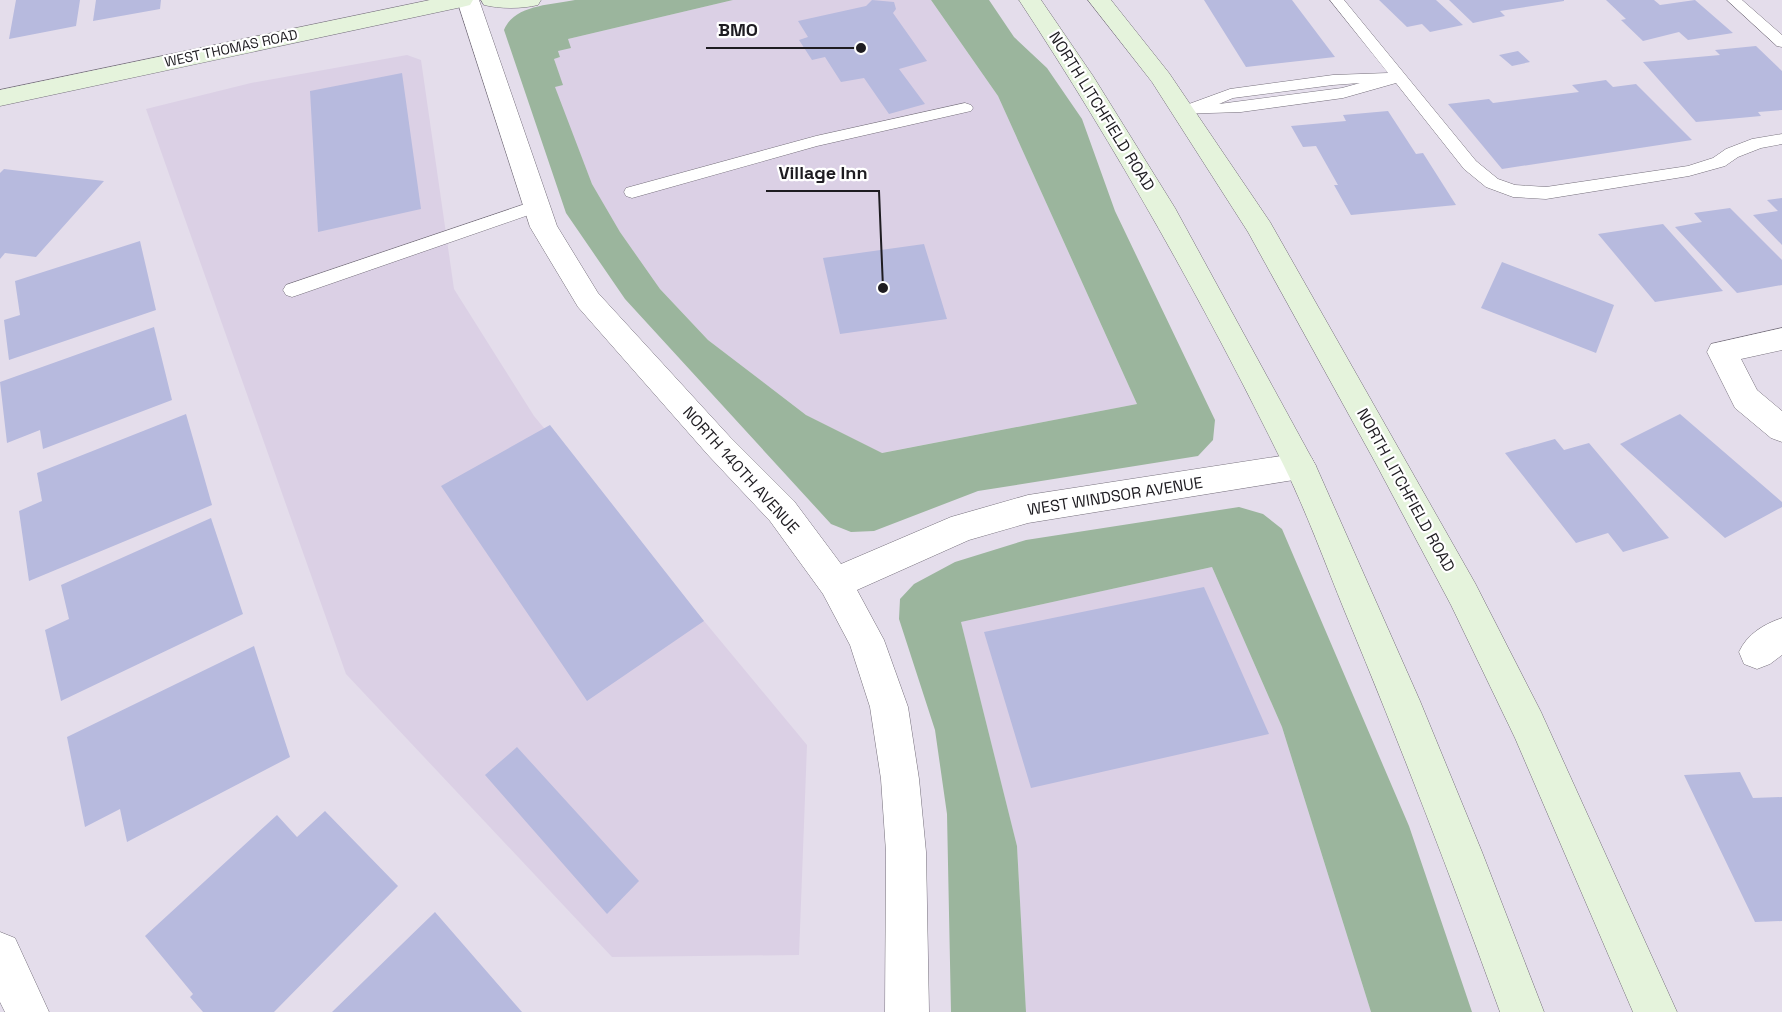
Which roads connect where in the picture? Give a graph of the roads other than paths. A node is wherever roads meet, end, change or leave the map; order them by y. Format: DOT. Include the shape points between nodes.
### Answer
graph roads {
  1 [pos="462,0"];
  2 [pos="468,0"];
  3 [pos="492,0"];
  4 [pos="530,0"];
  5 [pos="1030,0"];
  6 [pos="1099,0"];
  7 [pos="1337,0"];
  8 [pos="1734,0"];
  9 [pos="1782,43"];
  10 [pos="1400,77"];
  11 [pos="1310,83"];
  12 [pos="1320,96"];
  13 [pos="0,98"];
  14 [pos="965,108"];
  15 [pos="1184,111"];
  16 [pos="1782,139"];
  17 [pos="632,192"];
  18 [pos="537,206"];
  19 [pos="292,290"];
  20 [pos="1782,339"];
  21 [pos="1782,429"];
  22 [pos="1300,466"];
  23 [pos="835,583"];
  24 [pos="0,953"];
  25 [pos="27,1012"];
  26 [pos="907,1012"];
  27 [pos="1522,1012"];
  28 [pos="1655,1012"];
  1 -- 13 [label="main road, WEST THOMAS ROAD"];
  2 -- 18 [label="street, NORTH 140TH AVENUE"];
  3 -- 4 [label="main road"];
  5 -- 22 [label="main road, NORTH LITCHFIELD ROAD" via="1162,208"];
  6 -- 15 [label="main road, NORTH LITCHFIELD ROAD"];
  7 -- 10 [label="lane"];
  8 -- 9 [label="lane"];
  10 -- 11 [label="lane"];
  10 -- 12 [label="lane"];
  10 -- 16 [label="lane" via="1470,165 1492,183 1513,191 1546,193 1689,171 1758,143"];
  11 -- 12 [label="lane"];
  11 -- 15 [label="lane" via="1230,94"];
  12 -- 15 [label="lane"];
  14 -- 17 [label="lane" via="816,141"];
  15 -- 28 [label="main road, NORTH LITCHFIELD ROAD" via="1260,229 1463,594 1528,725"];
  18 -- 19 [label="lane"];
  18 -- 23 [label="street, NORTH 140TH AVENUE" via="544,227 588,300 782,511"];
  20 -- 21 [label="street" via="1722,352 1746,399"];
  22 -- 23 [label="street, WEST WINDSOR AVENUE" via="1028,509 963,527"];
  22 -- 27 [label="main road, NORTH LITCHFIELD ROAD" via="1406,711"];
  23 -- 26 [label="street, NORTH 140TH AVENUE" via="866,640 889,707 906,852"];
  24 -- 25 [label="street"];
}
